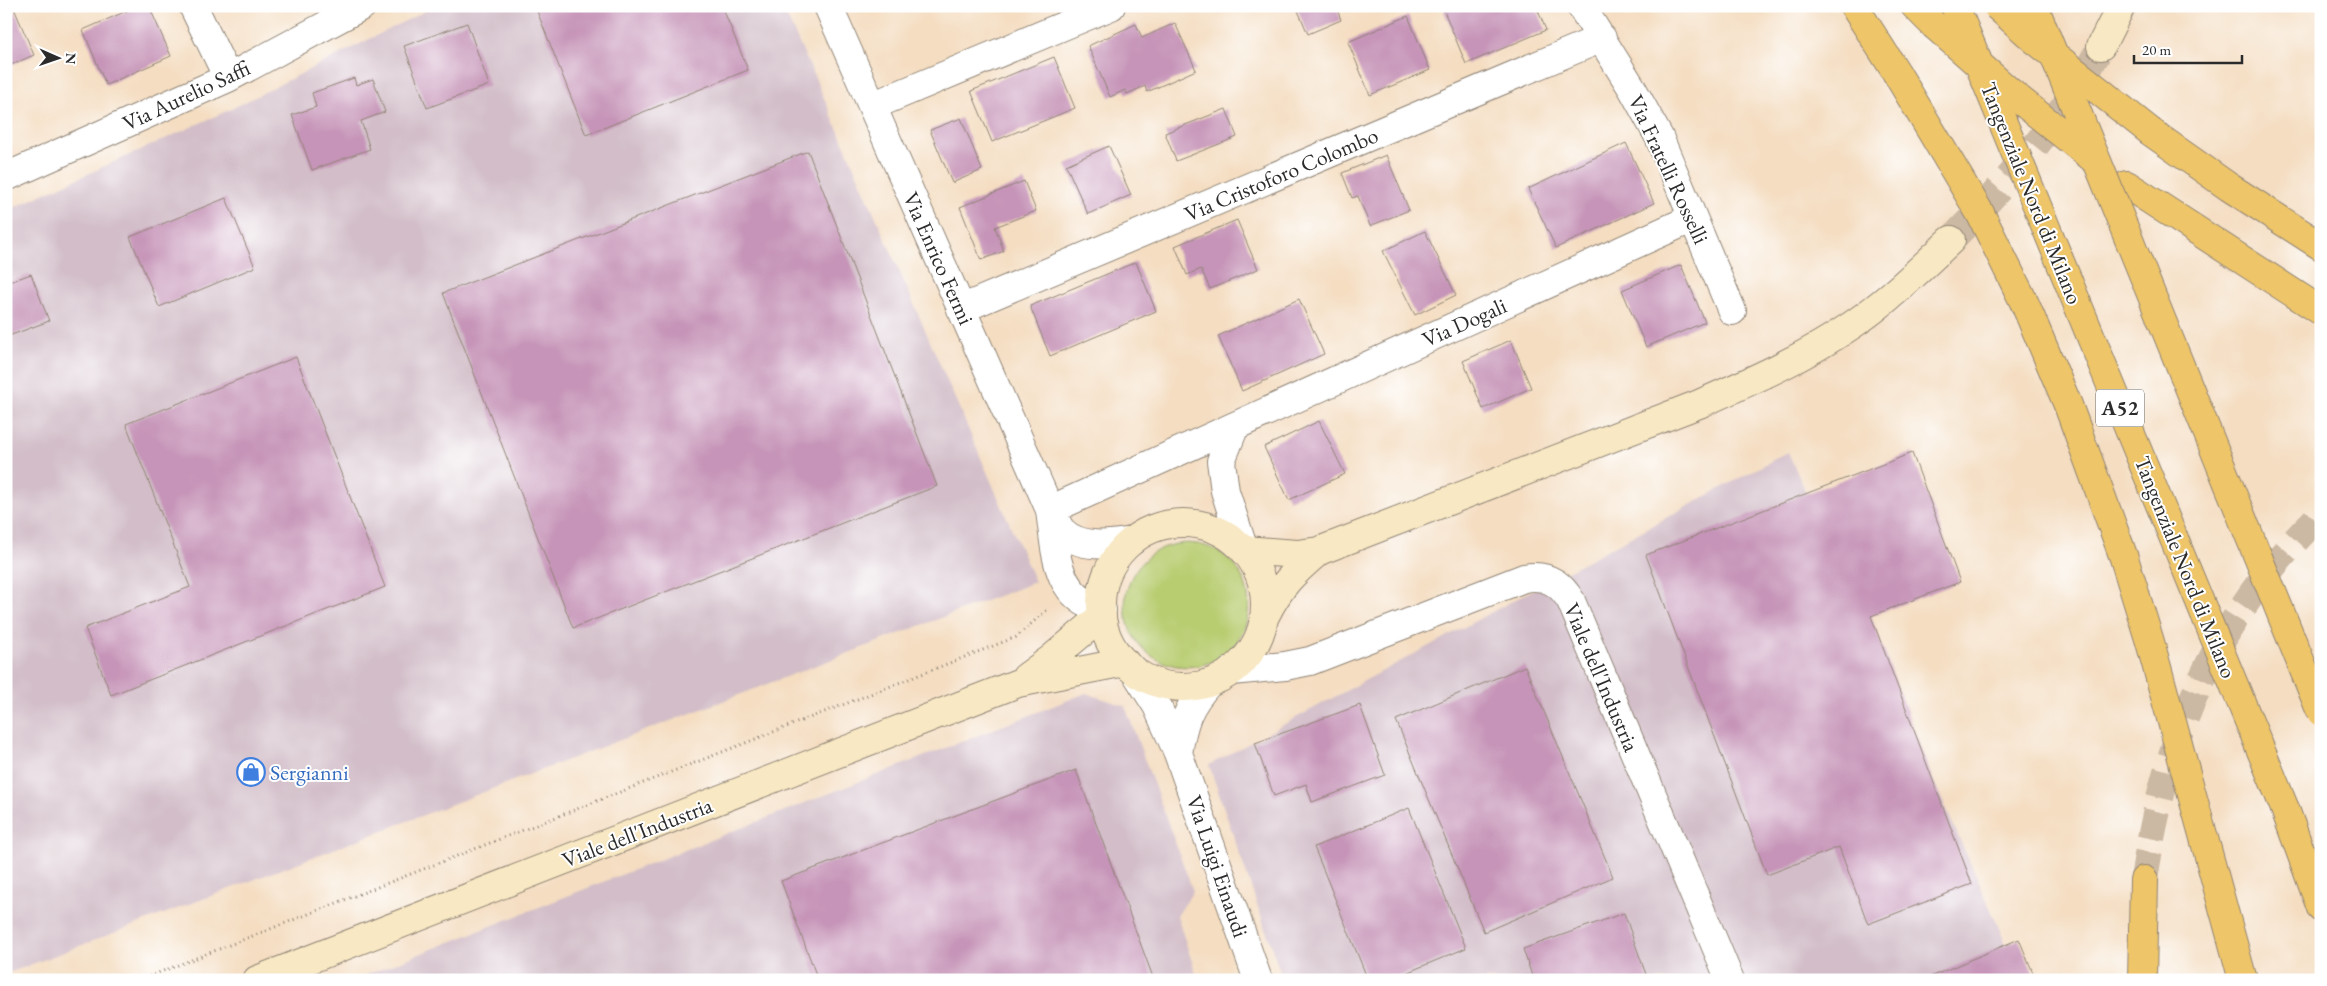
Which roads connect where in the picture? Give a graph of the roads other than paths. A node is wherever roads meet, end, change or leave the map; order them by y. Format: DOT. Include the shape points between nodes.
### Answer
graph roads {
  1 [pos="194,6"];
  2 [pos="362,6"];
  3 [pos="828,6"];
  4 [pos="1111,6"];
  5 [pos="1581,6"];
  6 [pos="1854,6"];
  7 [pos="1955,6"];
  8 [pos="1997,6"];
  9 [pos="2034,6"];
  10 [pos="2121,6"];
  11 [pos="1924,16"];
  12 [pos="1602,38"];
  13 [pos="2101,46"];
  14 [pos="228,78"];
  15 [pos="872,106"];
  16 [pos="6,177"];
  17 [pos="1693,218"];
  18 [pos="1951,240"];
  19 [pos="2321,246"];
  20 [pos="961,309"];
  21 [pos="2321,311"];
  22 [pos="1732,312"];
  23 [pos="1235,426"];
  24 [pos="1050,510"];
  25 [pos="1132,541"];
  26 [pos="1244,550"];
  27 [pos="1319,552"];
  28 [pos="1102,613"];
  29 [pos="1264,616"];
  30 [pos="1129,666"];
  31 [pos="1220,677"];
  32 [pos="1018,684"];
  33 [pos="2321,712"];
  34 [pos="1178,753"];
  35 [pos="2144,880"];
  36 [pos="2321,908"];
  37 [pos="257,980"];
  38 [pos="1258,980"];
  39 [pos="1730,980"];
  40 [pos="2142,980"];
  41 [pos="2243,980"];
  1 -- 14 [label="street"];
  2 -- 14 [label="street, Via Aurelio Saffi"];
  3 -- 15 [label="street, Via Enrico Fermi"];
  4 -- 15 [label="street"];
  5 -- 12 [label="street, Via Fratelli Rosselli"];
  6 -- 41 [label="highway, bridge" via="1980,213 2025,304 2088,458 2133,586"];
  7 -- 36 [label="highway, Tangenziale Nord di Milano / A52, bridge" via="2285,810"];
  8 -- 19 [label="highway, bridge" via="2151,132"];
  9 -- 33 [label="highway, bridge"];
  10 -- 13 [label="street"];
  11 -- 21 [label="highway, bridge" via="2010,92 2127,185"];
  12 -- 17 [label="street, Via Fratelli Rosselli" via="1659,137"];
  12 -- 20 [label="street, Via Cristoforo Colombo"];
  14 -- 16 [label="street, Via Aurelio Saffi"];
  15 -- 20 [label="street, Via Enrico Fermi"];
  17 -- 22 [label="street, Via Fratelli Rosselli"];
  17 -- 23 [label="street, Via Dogali"];
  18 -- 27 [label="street" via="1905,284 1852,325 1755,379"];
  20 -- 24 [label="street, Via Enrico Fermi"];
  23 -- 24 [label="street, Via Dogali"];
  23 -- 26 [label="street" via="1221,461 1225,491"];
  24 -- 25 [label="street, Via Enrico Fermi" via="1062,531 1079,541 1112,544"];
  24 -- 28 [label="street, Via Enrico Fermi" via="1055,549 1066,586 1076,598"];
  25 -- 26 [label="street" via="1156,527 1188,523 1224,534"];
  25 -- 28 [label="street" via="1119,554 1107,574"];
  26 -- 27 [label="street" via="1296,554"];
  26 -- 29 [label="street" via="1254,563 1264,590"];
  27 -- 29 [label="street" via="1294,572 1277,592"];
  28 -- 30 [label="street" via="1110,640"];
  28 -- 32 [label="street, Viale dell'Industria"];
  29 -- 31 [label="street" via="1254,646 1244,659"];
  30 -- 31 [label="street" via="1158,683 1174,686"];
  30 -- 32 [label="street, Viale dell'Industria"];
  30 -- 34 [label="street, Via Luigi Einaudi" via="1157,706"];
  31 -- 34 [label="street, Via Luigi Einaudi" via="1190,707 1182,727"];
  31 -- 39 [label="street, Viale dell'Industria" via="1310,660 1524,578 1541,577 1555,582 1571,600"];
  32 -- 37 [label="street, Viale dell'Industria"];
  34 -- 38 [label="street, Via Luigi Einaudi"];
  35 -- 40 [label="highway"];
}
